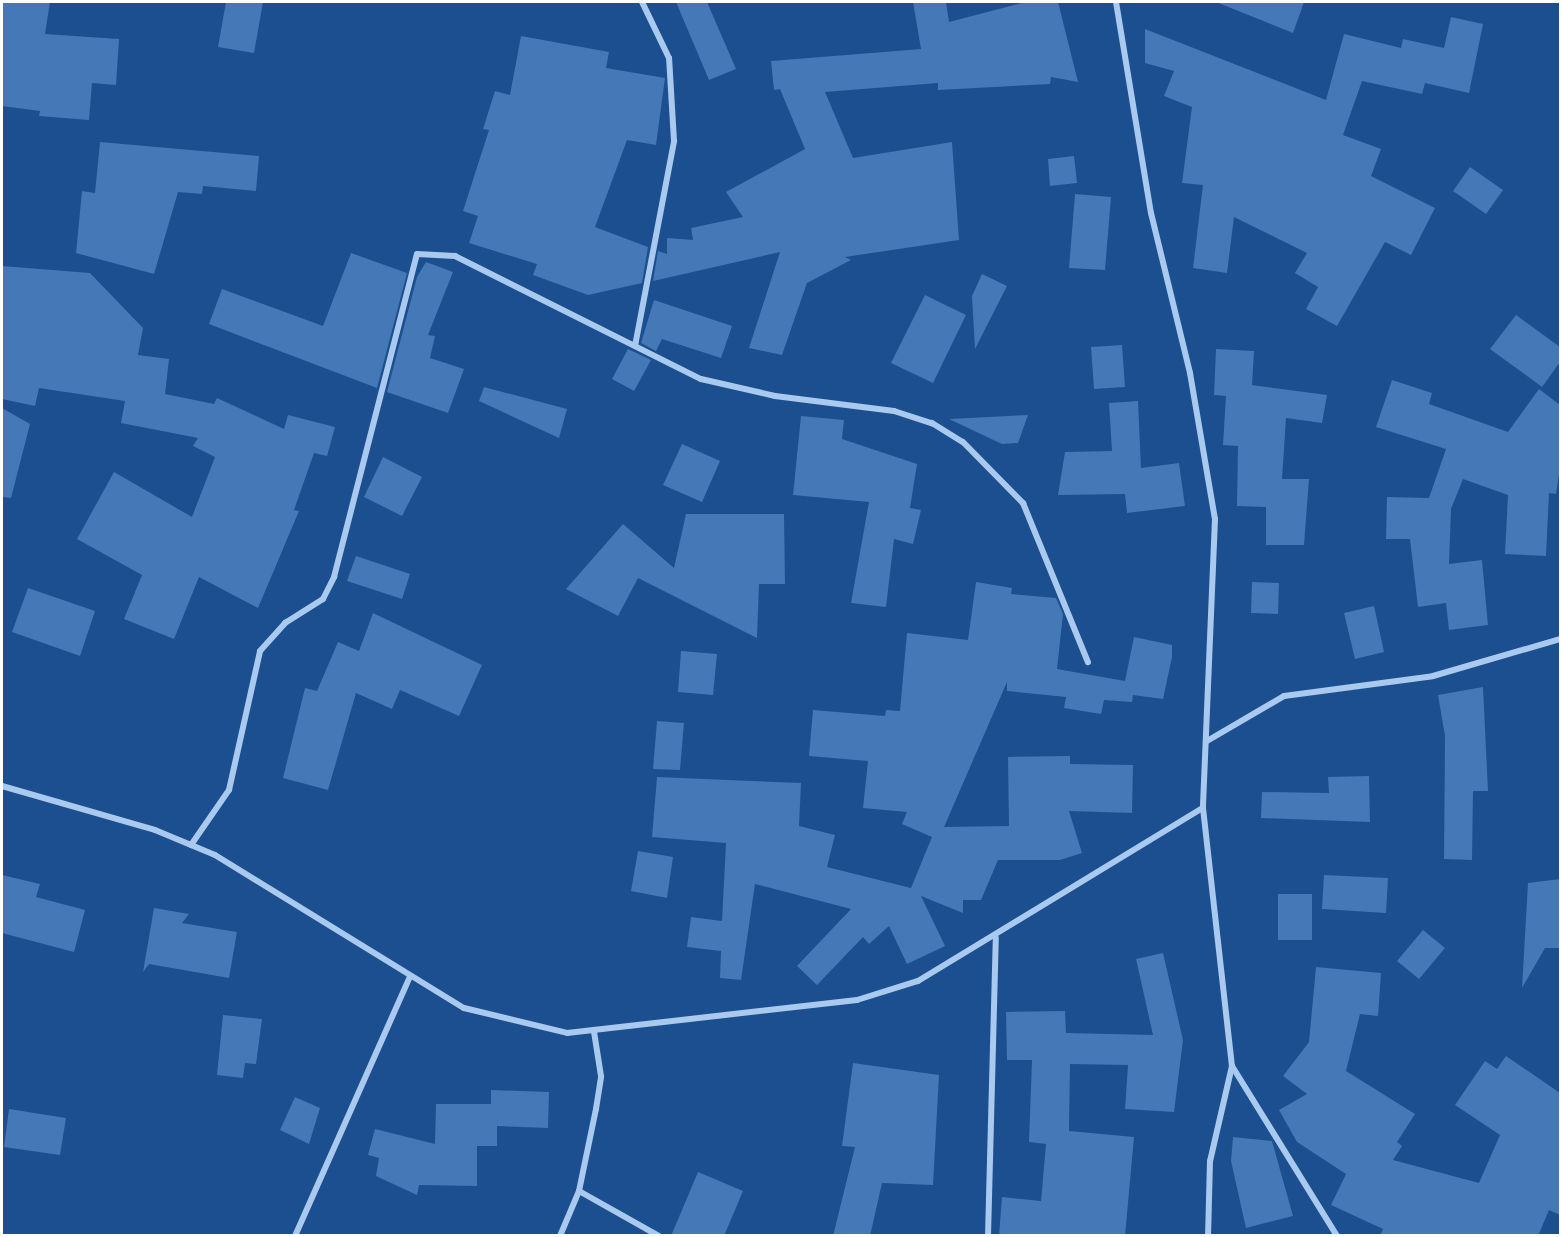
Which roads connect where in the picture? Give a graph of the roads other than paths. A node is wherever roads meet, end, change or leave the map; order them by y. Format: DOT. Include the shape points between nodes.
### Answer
graph roads {
  1 [pos="642,2"];
  2 [pos="1116,2"];
  3 [pos="635,346"];
  4 [pos="1560,639"];
  5 [pos="1088,662"];
  6 [pos="1207,741"];
  7 [pos="2,786"];
  8 [pos="1203,808"];
  9 [pos="191,845"];
  10 [pos="996,938"];
  11 [pos="411,976"];
  12 [pos="594,1032"];
  13 [pos="1232,1066"];
  14 [pos="579,1191"];
  15 [pos="295,1236"];
  16 [pos="560,1236"];
  17 [pos="659,1236"];
  18 [pos="988,1236"];
  19 [pos="1208,1236"];
  20 [pos="1337,1236"];
  1 -- 3 [label="street" via="669,58 674,141"];
  2 -- 6 [label="street" via="1151,213 1190,373 1215,519"];
  3 -- 5 [label="street" via="701,379 775,396 894,411 932,423 963,441 1023,503"];
  3 -- 9 [label="street" via="455,256 417,254 334,577 324,599 285,623 260,651 229,790"];
  4 -- 6 [label="street" via="1433,676 1284,696"];
  6 -- 8 [label="street"];
  7 -- 9 [label="street"];
  8 -- 10 [label="street"];
  8 -- 13 [label="street"];
  9 -- 11 [label="street"];
  10 -- 12 [label="street" via="918,981 857,1000"];
  10 -- 18 [label="street"];
  11 -- 12 [label="street" via="464,1008 521,1026"];
  11 -- 15 [label="street"];
  12 -- 14 [label="street" via="601,1076"];
  13 -- 19 [label="street" via="1210,1161"];
  13 -- 20 [label="street"];
  14 -- 16 [label="street"];
  14 -- 17 [label="street"];
}
